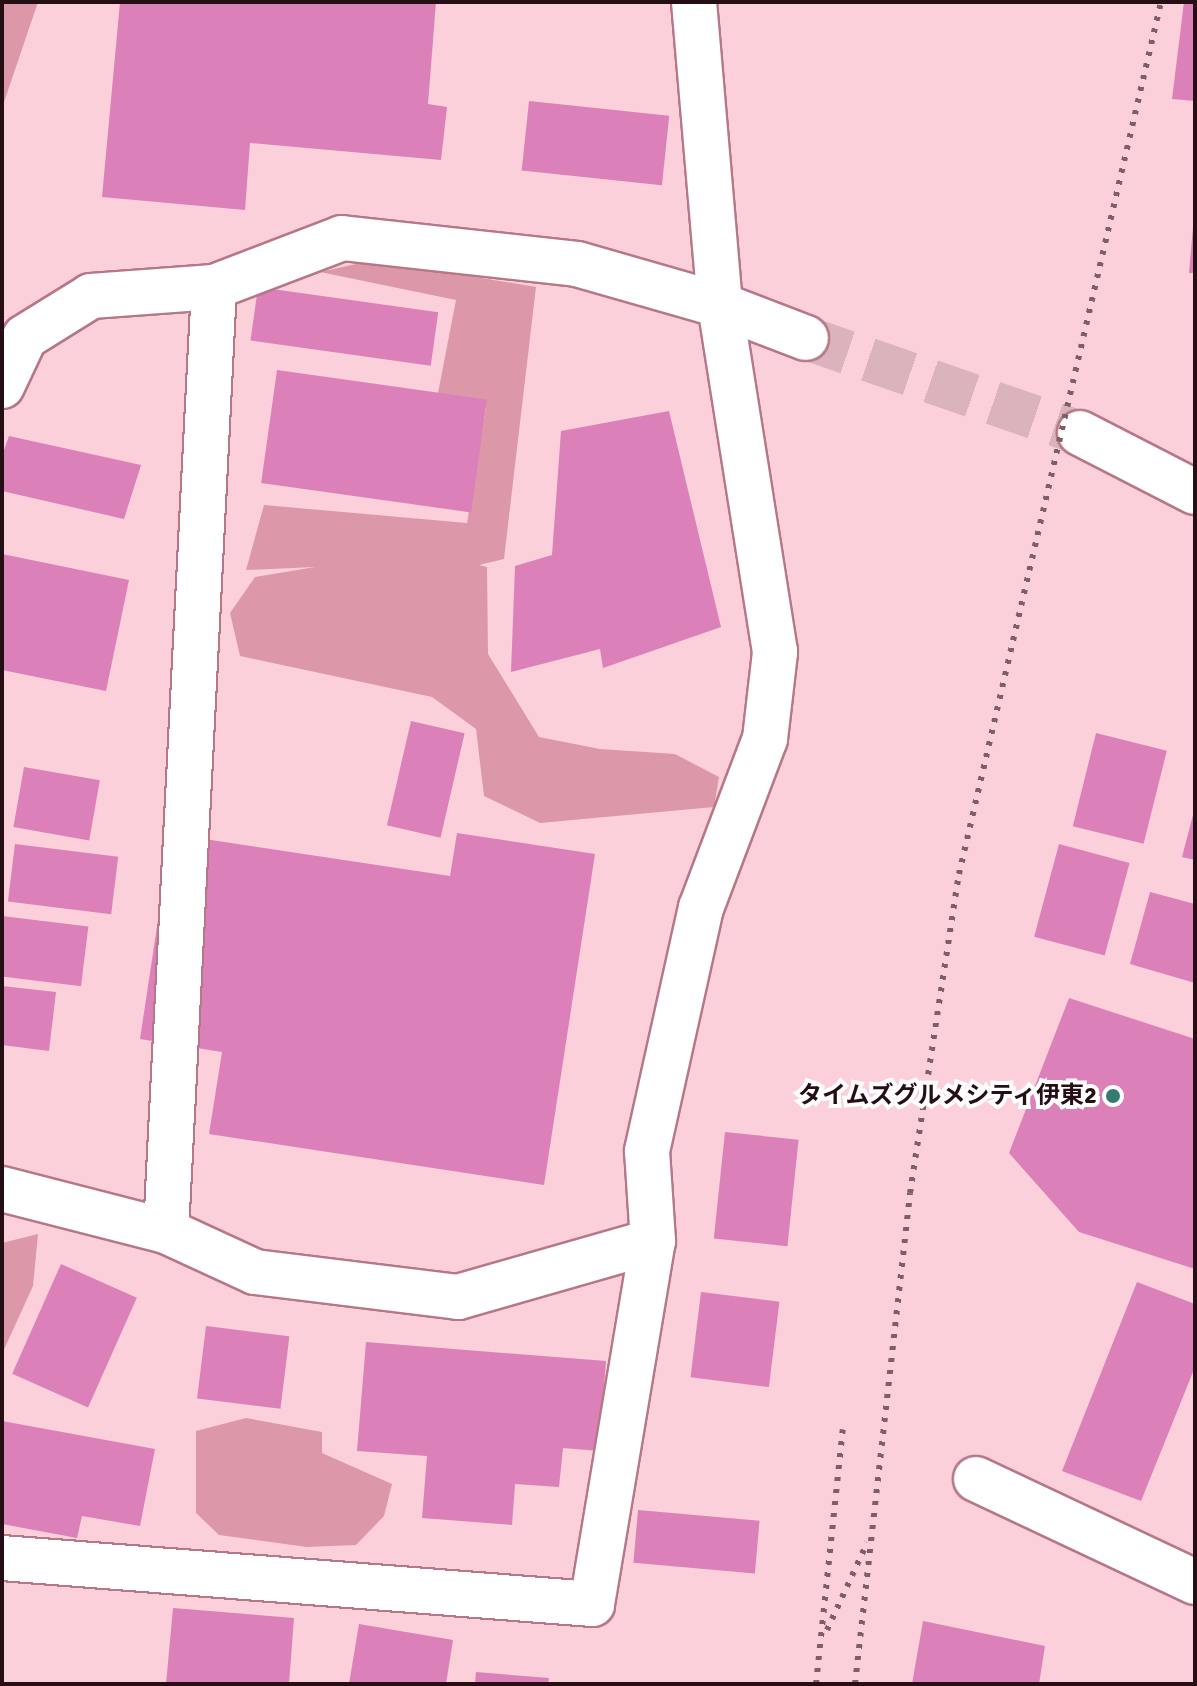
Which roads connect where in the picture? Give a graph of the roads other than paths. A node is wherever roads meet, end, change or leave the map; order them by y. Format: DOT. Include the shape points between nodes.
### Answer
graph roads {
  1 [pos="694,2"];
  2 [pos="214,287"];
  3 [pos="720,305"];
  4 [pos="806,338"];
  5 [pos="2,386"];
  6 [pos="1080,433"];
  7 [pos="1195,492"];
  8 [pos="2,1189"];
  9 [pos="166,1231"];
  10 [pos="653,1241"];
  11 [pos="976,1479"];
  12 [pos="2,1558"];
  13 [pos="1195,1582"];
  1 -- 3 [label="street"];
  2 -- 3 [label="street" via="342,238 577,264"];
  2 -- 5 [label="street" via="91,296 25,337"];
  2 -- 9 [label="street"];
  3 -- 4 [label="street"];
  3 -- 10 [label="street" via="775,652 765,739 701,908 647,1151"];
  6 -- 7 [label="street"];
  8 -- 9 [label="street"];
  9 -- 10 [label="street" via="255,1272 458,1297"];
  10 -- 12 [label="street" via="592,1604"];
  11 -- 13 [label="street"];
}
